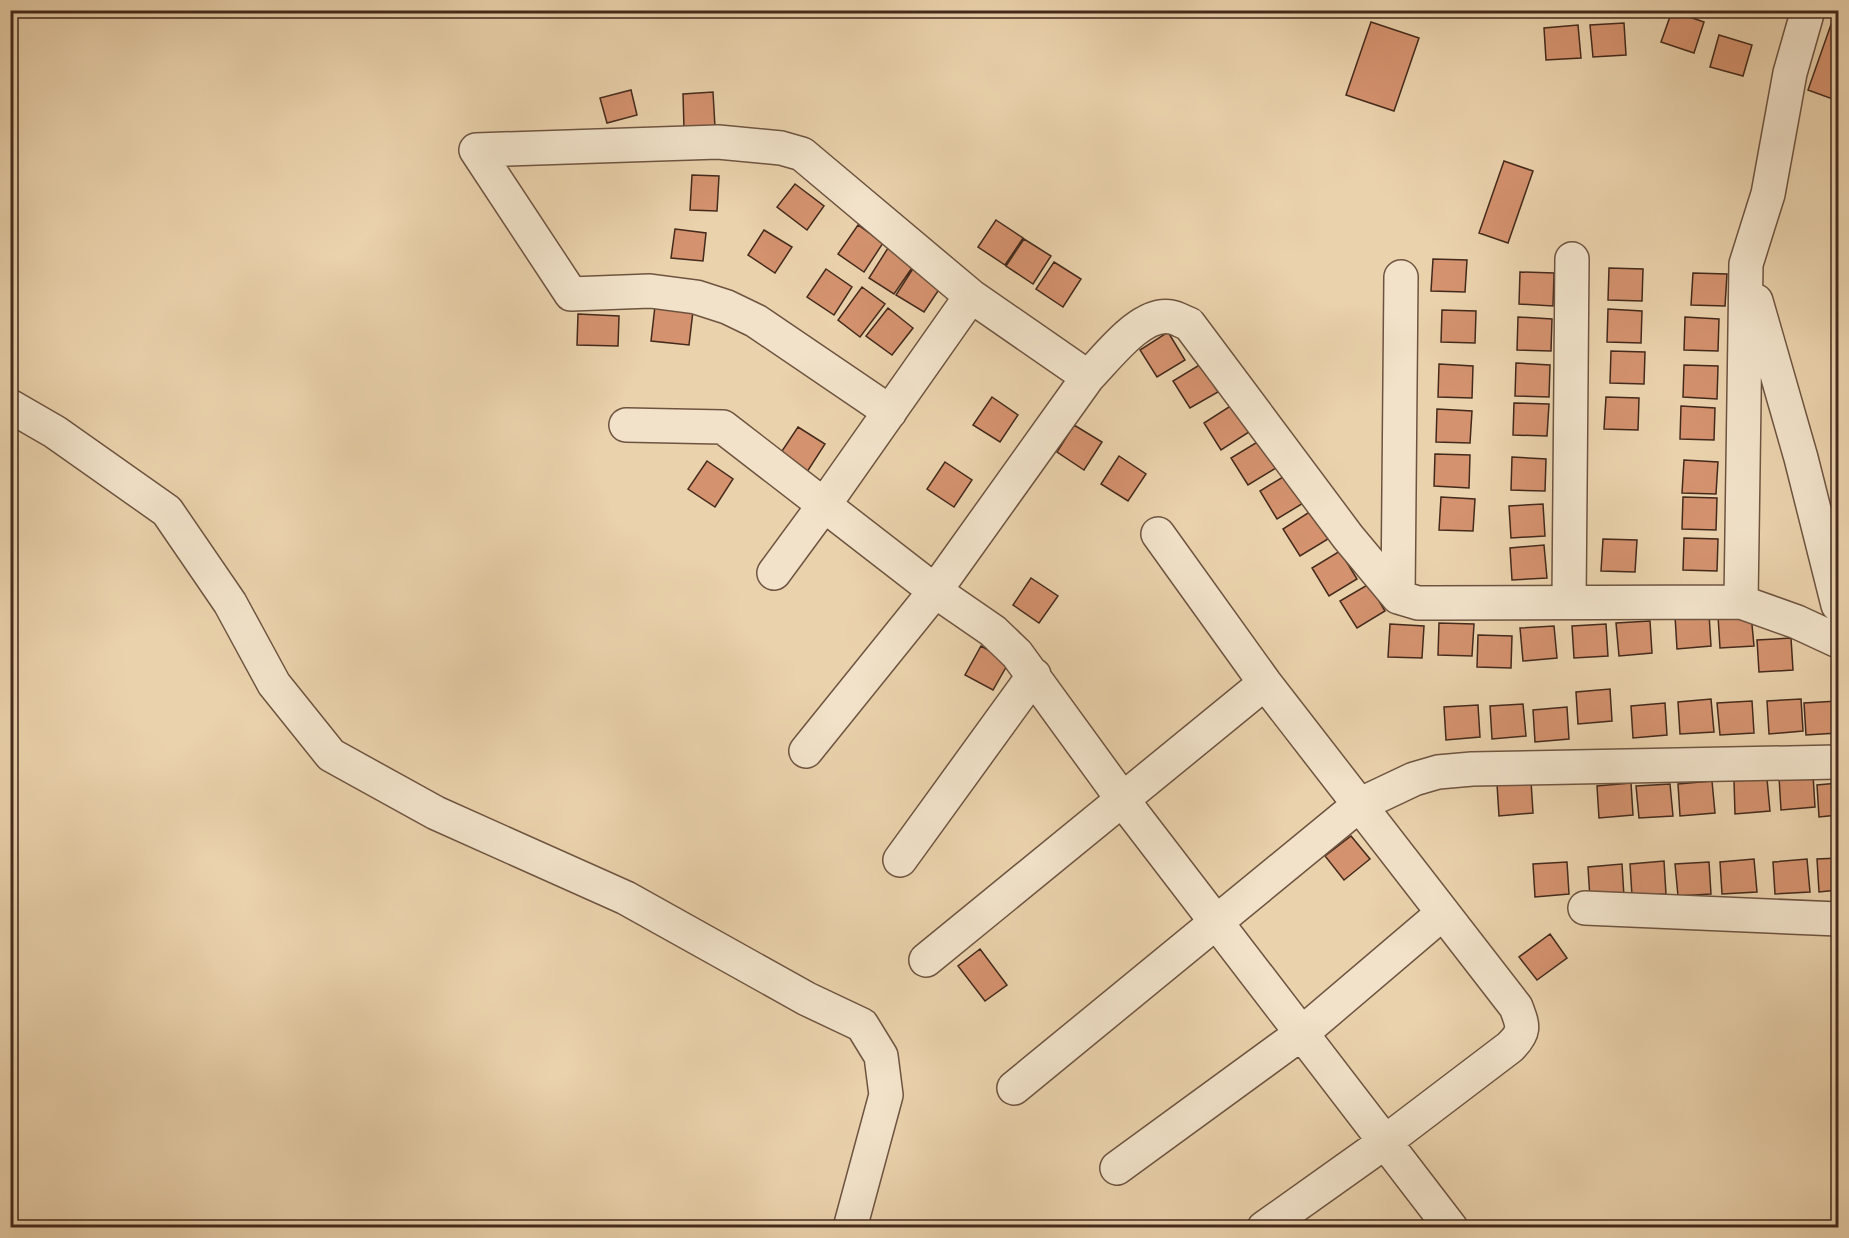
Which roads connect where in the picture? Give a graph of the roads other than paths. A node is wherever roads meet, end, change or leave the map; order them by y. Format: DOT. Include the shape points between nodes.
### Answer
graph roads {
  1 [pos="1808,10"];
  2 [pos="1572,259"];
  3 [pos="1746,264"];
  4 [pos="1401,277"];
  5 [pos="971,296"];
  6 [pos="1088,377"];
  7 [pos="10,406"];
  8 [pos="890,412"];
  9 [pos="626,425"];
  10 [pos="824,505"];
  11 [pos="1158,534"];
  12 [pos="774,573"];
  13 [pos="935,591"];
  14 [pos="1398,597"];
  15 [pos="1569,601"];
  16 [pos="1741,602"];
  17 [pos="1839,605"];
  18 [pos="1839,640"];
  19 [pos="1034,675"];
  20 [pos="1265,683"];
  21 [pos="806,751"];
  22 [pos="1839,762"];
  23 [pos="1124,800"];
  24 [pos="1359,805"];
  25 [pos="900,860"];
  26 [pos="1585,908"];
  27 [pos="1443,913"];
  28 [pos="1839,919"];
  29 [pos="1216,921"];
  30 [pos="926,960"];
  31 [pos="1302,1033"];
  32 [pos="1014,1088"];
  33 [pos="1385,1142"];
  34 [pos="1117,1168"];
  35 [pos="850,1227"];
  36 [pos="1264,1227"];
  37 [pos="1451,1227"];
  1 -- 3 [label="street" via="1790,73 1768,194"];
  2 -- 15 [label="street"];
  3 -- 16 [label="street"];
  3 -- 17 [label="street"];
  4 -- 14 [label="street"];
  5 -- 6 [label="street"];
  5 -- 8 [label="street"];
  5 -- 8 [label="street" via="802,154 718,142 476,150 571,294 650,291 696,297 727,308 756,321"];
  6 -- 13 [label="street"];
  6 -- 14 [label="street" via="1132,331 1151,319 1170,316 1189,324 1348,537"];
  7 -- 35 [label="street" via="167,511 230,603 274,684 331,755 436,813 626,898 807,999 862,1025 881,1056 886,1095"];
  8 -- 10 [label="street"];
  9 -- 10 [label="street" via="723,427"];
  10 -- 12 [label="street"];
  10 -- 13 [label="street"];
  11 -- 20 [label="street"];
  13 -- 19 [label="street" via="993,632"];
  13 -- 21 [label="street"];
  14 -- 15 [label="street" via="1425,603"];
  15 -- 16 [label="street"];
  16 -- 18 [label="street"];
  19 -- 23 [label="street"];
  19 -- 25 [label="street"];
  20 -- 23 [label="street"];
  20 -- 24 [label="street"];
  22 -- 24 [label="street" via="1438,772 1414,778"];
  23 -- 29 [label="street"];
  23 -- 30 [label="street"];
  24 -- 27 [label="street"];
  24 -- 29 [label="street"];
  26 -- 28 [label="street"];
  27 -- 31 [label="street"];
  27 -- 33 [label="street" via="1516,1006 1523,1025 1520,1037"];
  29 -- 31 [label="street"];
  29 -- 32 [label="street"];
  31 -- 33 [label="street"];
  31 -- 34 [label="street"];
  33 -- 36 [label="street"];
  33 -- 37 [label="street"];
}
